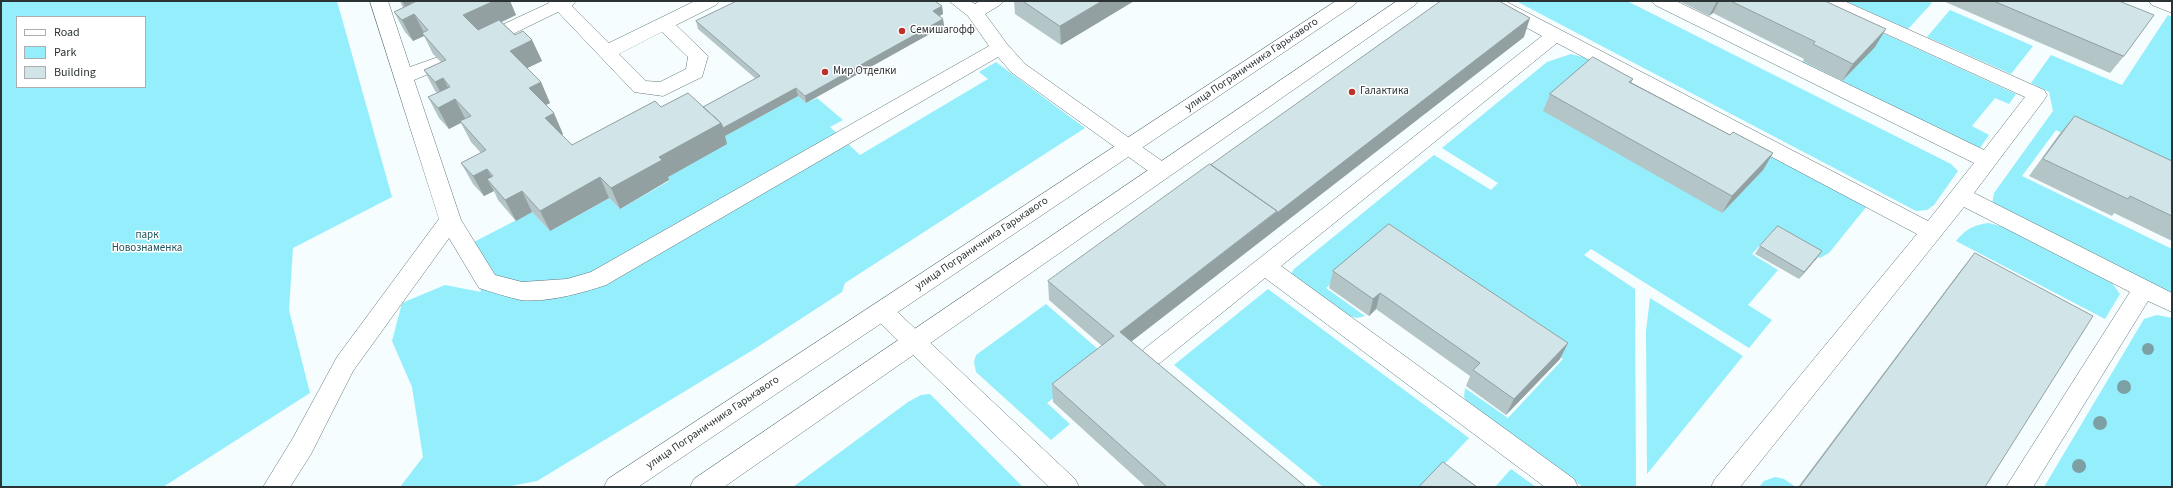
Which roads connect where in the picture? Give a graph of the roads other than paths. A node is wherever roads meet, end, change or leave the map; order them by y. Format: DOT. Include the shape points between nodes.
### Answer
graph roads {
  1 [pos="379,1"];
  2 [pos="710,1"];
  3 [pos="958,1"];
  4 [pos="994,1"];
  5 [pos="1348,1"];
  6 [pos="1408,1"];
  7 [pos="1491,1"];
  8 [pos="1661,1"];
  9 [pos="1829,1"];
  10 [pos="2158,1"];
  11 [pos="561,2"];
  12 [pos="2172,7"];
  13 [pos="974,12"];
  14 [pos="664,24"];
  15 [pos="1555,35"];
  16 [pos="480,42"];
  17 [pos="1000,48"];
  18 [pos="607,52"];
  19 [pos="441,62"];
  20 [pos="405,76"];
  21 [pos="1129,146"];
  22 [pos="1988,161"];
  23 [pos="1162,171"];
  24 [pos="1961,196"];
  25 [pos="450,220"];
  26 [pos="1931,232"];
  27 [pos="1265,266"];
  28 [pos="2144,289"];
  29 [pos="2172,303"];
  30 [pos="882,311"];
  31 [pos="913,342"];
  32 [pos="1152,356"];
  33 [pos="276,487"];
  34 [pos="617,487"];
  35 [pos="703,487"];
  36 [pos="1066,487"];
  37 [pos="1565,487"];
  38 [pos="1724,487"];
  39 [pos="2019,487"];
  1 -- 20 [label="street"];
  2 -- 14 [label="street"];
  3 -- 13 [label="street"];
  4 -- 13 [label="street"];
  5 -- 21 [label="street, улица Пограничника Гарькавого"];
  6 -- 23 [label="street"];
  7 -- 15 [label="street"];
  8 -- 22 [label="street"];
  9 -- 22 [label="street" via="2037,95"];
  10 -- 12 [label="street"];
  11 -- 16 [label="street"];
  11 -- 18 [label="street"];
  13 -- 17 [label="street"];
  14 -- 18 [label="street"];
  14 -- 18 [label="street" via="698,56 695,72 663,89 641,86"];
  15 -- 26 [label="street"];
  15 -- 27 [label="street"];
  17 -- 21 [label="street" via="1018,68"];
  17 -- 25 [label="street" via="598,279 567,288 522,291 487,282"];
  19 -- 20 [label="street"];
  20 -- 25 [label="street"];
  21 -- 23 [label="street"];
  21 -- 30 [label="street, улица Пограничника Гарькавого"];
  22 -- 24 [label="street"];
  23 -- 31 [label="street"];
  24 -- 26 [label="street"];
  24 -- 28 [label="street"];
  25 -- 33 [label="street" via="345,364 302,446"];
  26 -- 38 [label="street"];
  27 -- 32 [label="street"];
  27 -- 37 [label="street"];
  28 -- 29 [label="street"];
  28 -- 39 [label="street"];
  30 -- 31 [label="street"];
  30 -- 34 [label="street, улица Пограничника Гарькавого"];
  31 -- 35 [label="street"];
  31 -- 36 [label="street"];
}
